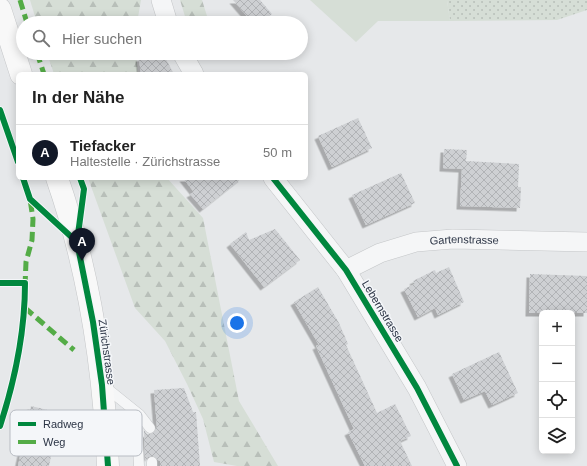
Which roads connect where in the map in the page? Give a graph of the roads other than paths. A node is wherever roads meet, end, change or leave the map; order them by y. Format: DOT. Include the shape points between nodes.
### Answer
graph roads {
  1 [pos="161,0"];
  2 [pos="0,8"];
  3 [pos="166,16"];
  4 [pos="6,47"];
  5 [pos="186,60"];
  6 [pos="21,72"];
  7 [pos="193,72"];
  8 [pos="59,180"];
  9 [pos="275,180"];
  10 [pos="587,242"];
  11 [pos="346,270"];
  12 [pos="102,385"];
  13 [pos="131,409"];
  14 [pos="104,410"];
  15 [pos="142,417"];
  16 [pos="150,428"];
  17 [pos="107,456"];
  18 [pos="138,456"];
  19 [pos="108,466"];
  20 [pos="139,466"];
  21 [pos="457,466"];
  1 -- 3 [label="street"];
  2 -- 4 [label="main road"];
  4 -- 6 [label="main road"];
  5 -- 7 [label="street"];
  8 -- 12 [label="main road, Zürichstrasse" via="82,261"];
  9 -- 11 [label="street, Lebernstrasse"];
  10 -- 11 [label="street, Gartenstrasse" via="453,239 416,242 380,253"];
  11 -- 21 [label="street, Lebernstrasse" via="417,388"];
  12 -- 13 [label="lane"];
  12 -- 14 [label="main road, Zürichstrasse"];
  15 -- 16 [label="lane"];
  17 -- 19 [label="main road, Zürichstrasse"];
  18 -- 20 [label="lane"];
}
